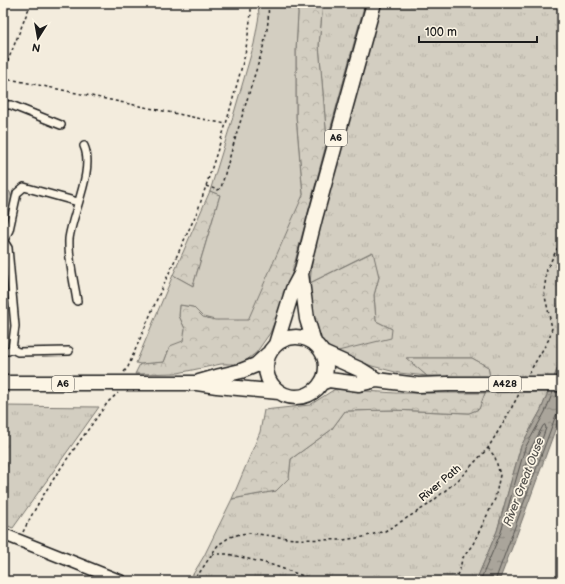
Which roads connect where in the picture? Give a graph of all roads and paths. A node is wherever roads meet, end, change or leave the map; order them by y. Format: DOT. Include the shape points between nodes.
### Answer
graph roads {
  1 [pos="31,3"];
  2 [pos="251,3"];
  3 [pos="268,3"];
  4 [pos="374,3"];
  5 [pos="3,73"];
  6 [pos="3,80"];
  7 [pos="3,106"];
  8 [pos="226,124"];
  9 [pos="61,125"];
  10 [pos="84,146"];
  11 [pos="206,186"];
  12 [pos="78,202"];
  13 [pos="562,239"];
  14 [pos="3,240"];
  15 [pos="301,274"];
  16 [pos="77,301"];
  17 [pos="314,342"];
  18 [pos="12,349"];
  19 [pos="272,349"];
  20 [pos="69,351"];
  21 [pos="3,352"];
  22 [pos="323,354"];
  23 [pos="126,370"];
  24 [pos="526,378"];
  25 [pos="376,380"];
  26 [pos="3,383"];
  27 [pos="197,383"];
  28 [pos="321,384"];
  29 [pos="562,384"];
  30 [pos="119,392"];
  31 [pos="279,392"];
  32 [pos="519,392"];
  33 [pos="488,448"];
  34 [pos="3,534"];
  35 [pos="18,541"];
  36 [pos="212,554"];
  37 [pos="121,581"];
  38 [pos="191,581"];
  39 [pos="318,581"];
  40 [pos="454,581"];
  1 -- 5 [label="path"];
  2 -- 8 [label="path" via="245,55"];
  3 -- 11 [label="path" via="269,14 264,42 221,188 218,190"];
  4 -- 15 [label="highway, A6"];
  6 -- 8 [label="path" via="14,80"];
  7 -- 9 [label="street" via="12,105"];
  8 -- 11 [label="path"];
  10 -- 12 [label="street" via="87,152 87,165"];
  11 -- 23 [label="path" via="198,210"];
  12 -- 14 [label="street" via="24,187 17,193 9,230"];
  12 -- 16 [label="street" via="69,239"];
  13 -- 24 [label="path" via="547,269 544,292 552,328 550,339"];
  14 -- 18 [label="street" via="8,248 16,326"];
  15 -- 17 [label="highway, A6" via="307,319"];
  15 -- 19 [label="highway, A6" via="293,289"];
  17 -- 19 [label="highway" via="295,336 285,338"];
  17 -- 22 [label="highway"];
  18 -- 20 [label="street" via="18,352"];
  18 -- 21 [label="street"];
  19 -- 27 [label="highway, A6" via="256,365"];
  19 -- 31 [label="highway" via="266,362 267,375 272,386"];
  22 -- 25 [label="highway, A428" via="361,370"];
  22 -- 28 [label="highway" via="326,374"];
  25 -- 28 [label="highway, A428" via="359,384 329,380"];
  25 -- 29 [label="highway, A428, bridge" via="418,385"];
  26 -- 27 [label="highway, A6"];
  27 -- 31 [label="highway, A6"];
  28 -- 31 [label="highway" via="316,390 302,396 294,397"];
  30 -- 35 [label="path" via="108,402 56,475"];
  32 -- 33 [label="path, River Path"];
  33 -- 36 [label="path, River Path" via="459,479 428,505 385,530 343,540 240,534 218,545"];
  33 -- 40 [label="path" via="500,475 495,499 473,544 462,559"];
  34 -- 35 [label="street"];
  35 -- 37 [label="street"];
  36 -- 38 [label="path, River Path"];
  36 -- 39 [label="path" via="228,554 269,564"];
}
